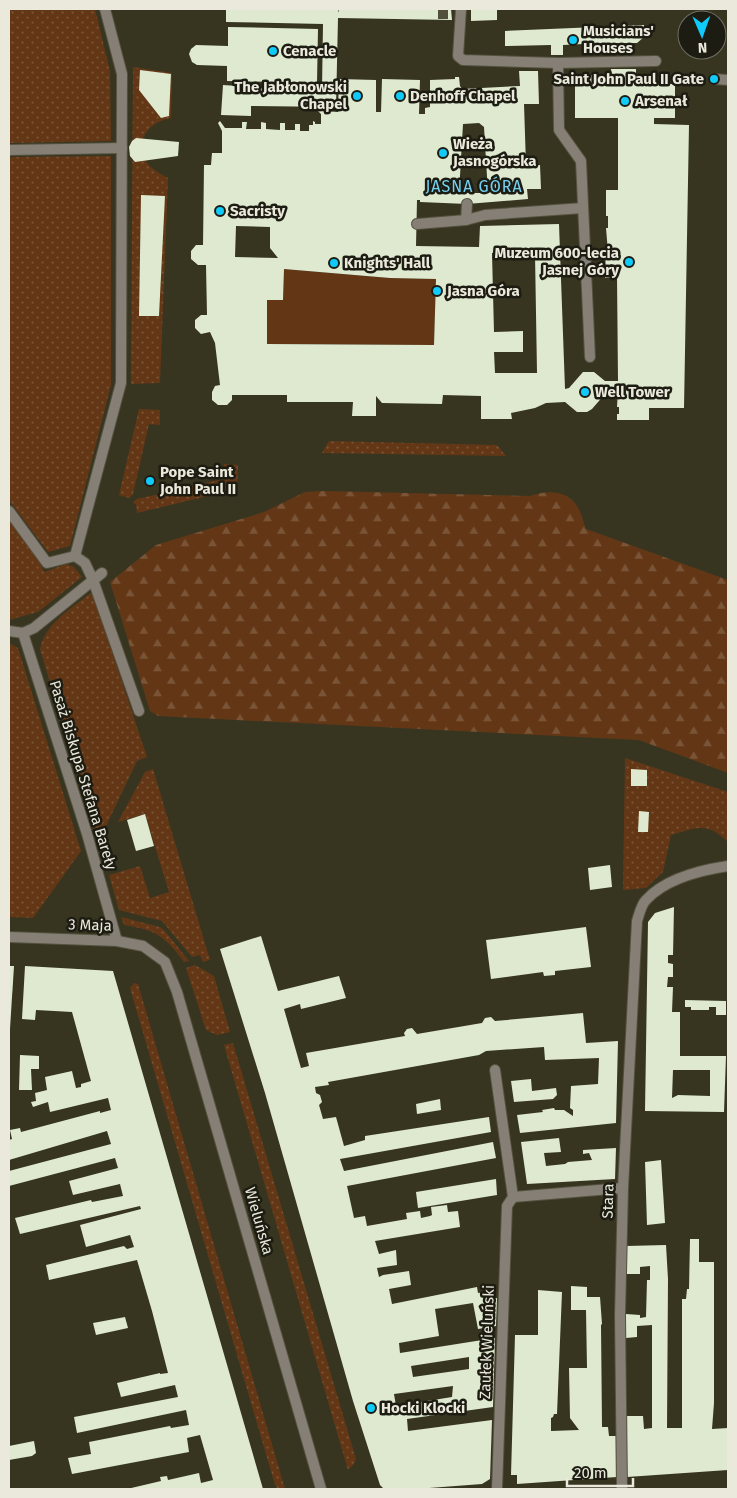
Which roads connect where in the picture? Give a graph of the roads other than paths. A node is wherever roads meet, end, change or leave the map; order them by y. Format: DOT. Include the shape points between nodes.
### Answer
graph roads {
  1 [pos="106,9"];
  2 [pos="461,9"];
  3 [pos="656,61"];
  4 [pos="558,63"];
  5 [pos="714,79"];
  6 [pos="728,80"];
  7 [pos="122,148"];
  8 [pos="9,150"];
  9 [pos="467,204"];
  10 [pos="583,208"];
  11 [pos="466,220"];
  12 [pos="416,224"];
  13 [pos="590,356"];
  14 [pos="9,511"];
  15 [pos="75,556"];
  16 [pos="102,573"];
  17 [pos="93,580"];
  18 [pos="9,631"];
  19 [pos="23,633"];
  20 [pos="139,711"];
  21 [pos="728,866"];
  22 [pos="9,937"];
  23 [pos="117,941"];
  24 [pos="165,962"];
  25 [pos="495,1070"];
  26 [pos="623,1188"];
  27 [pos="513,1197"];
  28 [pos="320,1489"];
  29 [pos="497,1489"];
  30 [pos="622,1489"];
  1 -- 7 [label="street" via="122,74"];
  2 -- 4 [label="street" via="458,56 463,60"];
  3 -- 4 [label="street"];
  4 -- 10 [label="street" via="559,130 581,161"];
  5 -- 6 [label="street"];
  7 -- 8 [label="street"];
  7 -- 15 [label="street" via="121,383"];
  9 -- 11 [label="street"];
  10 -- 11 [label="street" via="485,215"];
  10 -- 13 [label="street"];
  11 -- 12 [label="street"];
  14 -- 15 [label="street" via="47,563"];
  15 -- 17 [label="street" via="85,563"];
  16 -- 17 [label="street"];
  17 -- 19 [label="street" via="34,628"];
  17 -- 20 [label="street"];
  18 -- 19 [label="street"];
  19 -- 23 [label="street, Pasaż Biskupa Stefana Bareły" via="87,834"];
  21 -- 26 [label="street, Stara" via="683,876 644,900 639,914"];
  22 -- 23 [label="street, 3 Maja"];
  23 -- 24 [label="street, 3 Maja" via="143,946"];
  24 -- 28 [label="street, Wieluńska" via="177,992"];
  25 -- 27 [label="street, Zaułek Wieluński"];
  26 -- 27 [label="street"];
  26 -- 30 [label="street, Stara" via="620,1314"];
  27 -- 29 [label="street, Zaułek Wieluński" via="507,1206"];
}
